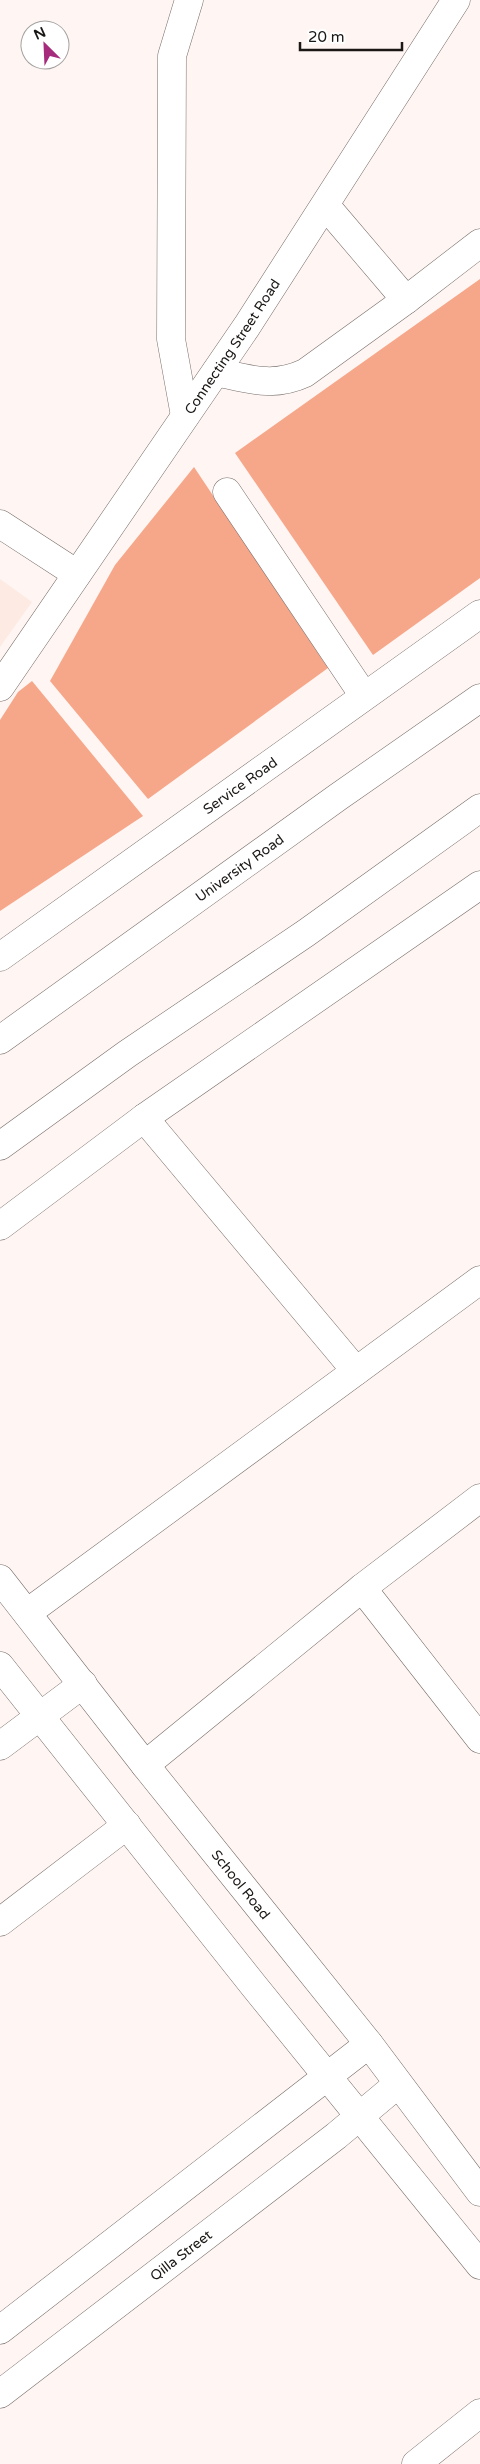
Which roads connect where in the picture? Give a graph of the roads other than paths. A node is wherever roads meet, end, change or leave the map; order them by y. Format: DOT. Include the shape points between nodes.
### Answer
graph roads {
  1 [pos="189,0"];
  2 [pos="456,0"];
  3 [pos="326,206"];
  4 [pos="480,243"];
  5 [pos="406,300"];
  6 [pos="216,372"];
  7 [pos="185,416"];
  8 [pos="227,492"];
  9 [pos="0,524"];
  10 [pos="77,574"];
  11 [pos="480,614"];
  12 [pos="0,687"];
  13 [pos="364,696"];
  14 [pos="480,698"];
  15 [pos="480,808"];
  16 [pos="480,884"];
  17 [pos="0,957"];
  18 [pos="0,1040"];
  19 [pos="144,1118"];
  20 [pos="0,1146"];
  21 [pos="0,1226"];
  22 [pos="480,1280"];
  23 [pos="356,1371"];
  24 [pos="480,1498"];
  25 [pos="0,1578"];
  26 [pos="362,1588"];
  27 [pos="27,1613"];
  28 [pos="0,1666"];
  29 [pos="83,1684"];
  30 [pos="41,1715"];
  31 [pos="480,1739"];
  32 [pos="0,1746"];
  33 [pos="145,1765"];
  34 [pos="127,1825"];
  35 [pos="0,1922"];
  36 [pos="369,2044"];
  37 [pos="327,2076"];
  38 [pos="398,2084"];
  39 [pos="360,2116"];
  40 [pos="480,2192"];
  41 [pos="480,2265"];
  42 [pos="0,2330"];
  43 [pos="0,2394"];
  44 [pos="480,2413"];
  45 [pos="416,2464"];
  1 -- 7 [label="street" via="172,56 171,339"];
  2 -- 3 [label="street, Connecting Street Road"];
  3 -- 5 [label="street"];
  3 -- 6 [label="street, Connecting Street Road"];
  4 -- 5 [label="street"];
  5 -- 6 [label="street" via="306,373 291,380 268,382"];
  6 -- 7 [label="street, Connecting Street Road"];
  7 -- 10 [label="street, Connecting Street Road"];
  8 -- 13 [label="street"];
  9 -- 10 [label="street"];
  10 -- 12 [label="street, Connecting Street Road"];
  11 -- 13 [label="street, Service Road"];
  13 -- 17 [label="street, Service Road"];
  14 -- 18 [label="street, University Road"];
  15 -- 20 [label="street"];
  16 -- 19 [label="street"];
  19 -- 21 [label="street"];
  19 -- 23 [label="street"];
  22 -- 23 [label="street"];
  23 -- 27 [label="street"];
  24 -- 26 [label="street"];
  25 -- 27 [label="street, School Road"];
  26 -- 31 [label="street"];
  26 -- 33 [label="street"];
  27 -- 29 [label="street, School Road"];
  28 -- 30 [label="street"];
  29 -- 30 [label="street"];
  29 -- 33 [label="street, School Road"];
  30 -- 32 [label="street"];
  30 -- 34 [label="street"];
  33 -- 36 [label="street, School Road"];
  34 -- 35 [label="street"];
  34 -- 37 [label="street"];
  36 -- 37 [label="street"];
  36 -- 38 [label="street, School Road"];
  37 -- 39 [label="street"];
  37 -- 42 [label="street"];
  38 -- 39 [label="street, Qilla Street"];
  38 -- 40 [label="street, School Road"];
  39 -- 41 [label="street"];
  39 -- 43 [label="street, Qilla Street"];
  44 -- 45 [label="street"];
}
